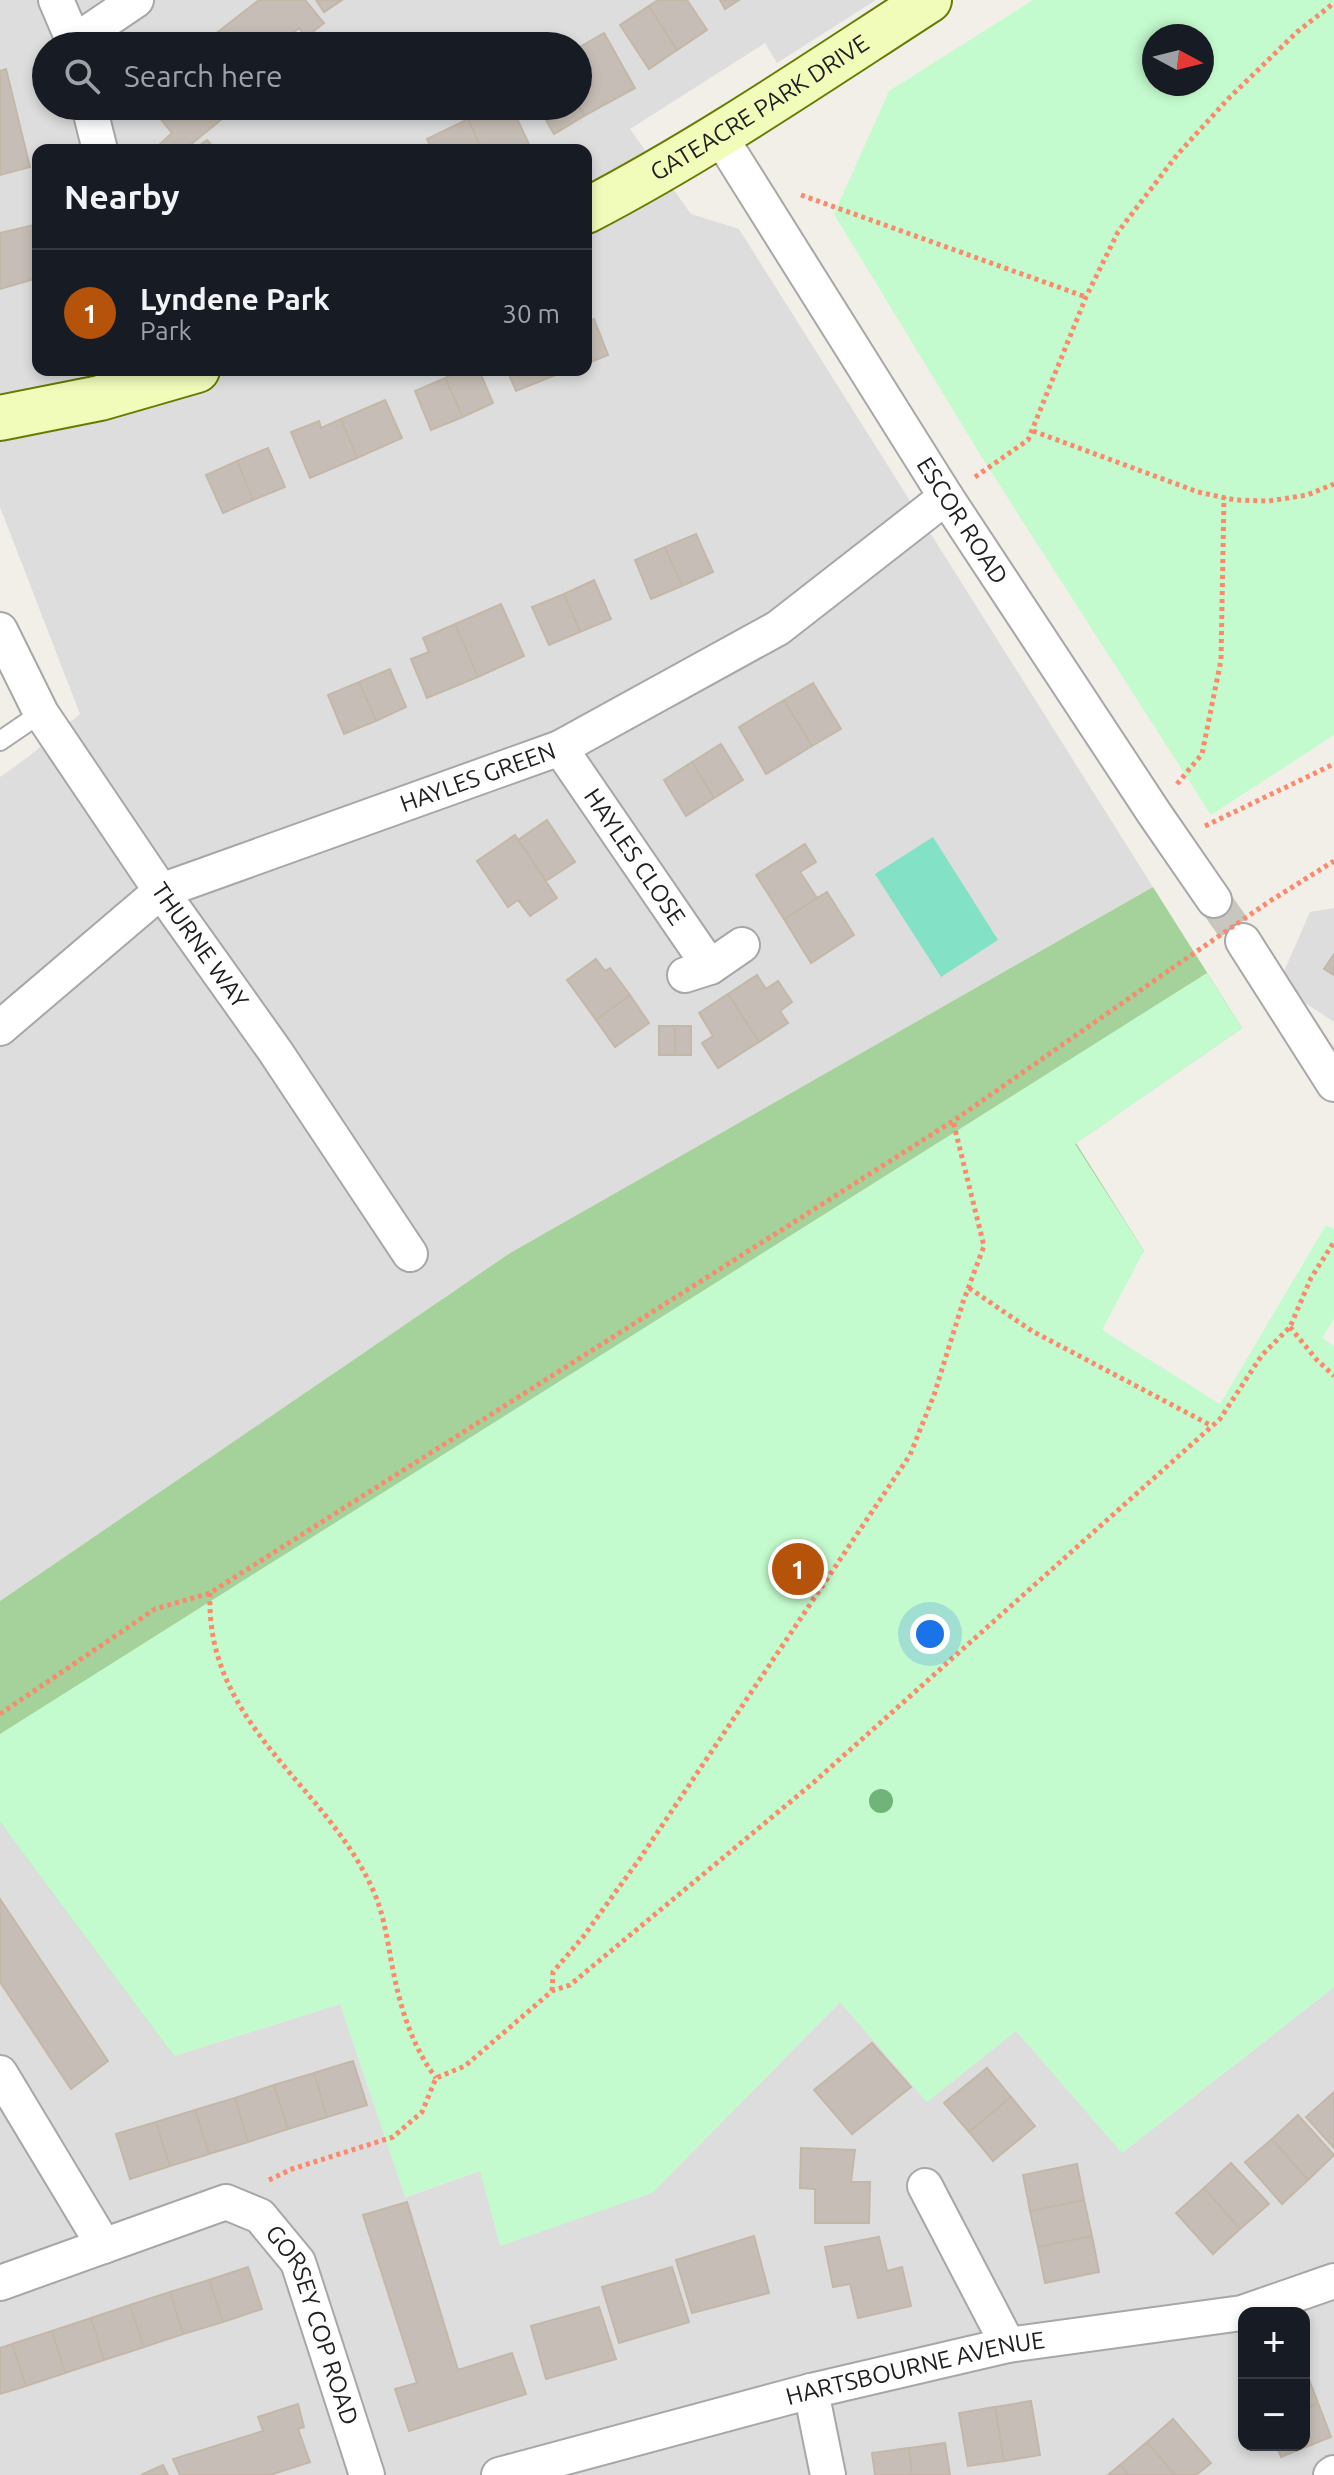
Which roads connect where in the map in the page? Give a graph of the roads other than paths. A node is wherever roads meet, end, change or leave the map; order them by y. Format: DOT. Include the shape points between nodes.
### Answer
graph roads {
  1 [pos="56,0"];
  2 [pos="136,0"];
  3 [pos="929,0"];
  4 [pos="69,32"];
  5 [pos="91,32"];
  6 [pos="92,120"];
  7 [pos="719,135"];
  8 [pos="98,144"];
  9 [pos="592,208"];
  10 [pos="165,376"];
  11 [pos="0,418"];
  12 [pos="946,497"];
  13 [pos="0,630"];
  14 [pos="9,673"];
  15 [pos="41,713"];
  16 [pos="0,741"];
  17 [pos="560,748"];
  18 [pos="161,891"];
  19 [pos="1214,900"];
  20 [pos="1243,941"];
  21 [pos="742,945"];
  22 [pos="0,1028"];
  23 [pos="1334,1084"];
  24 [pos="410,1254"];
  25 [pos="0,2073"];
  26 [pos="925,2186"];
  27 [pos="104,2246"];
  28 [pos="1334,2281"];
  29 [pos="0,2283"];
  30 [pos="1008,2345"];
  31 [pos="811,2391"];
  32 [pos="367,2475"];
  33 [pos="499,2475"];
  34 [pos="828,2475"];
  1 -- 4 [label="street"];
  2 -- 5 [label="street"];
  3 -- 7 [label="street, GATEACRE PARK DRIVE"];
  6 -- 8 [label="street"];
  7 -- 9 [label="street, GATEACRE PARK DRIVE"];
  7 -- 12 [label="street, ESCOR ROAD"];
  10 -- 11 [label="street" via="100,398"];
  12 -- 17 [label="street, HAYLES GREEN" via="778,628"];
  12 -- 19 [label="street, ESCOR ROAD"];
  13 -- 14 [label="street, THURNE WAY"];
  14 -- 15 [label="street, THURNE WAY"];
  15 -- 16 [label="lane"];
  15 -- 18 [label="street, THURNE WAY"];
  17 -- 18 [label="street, HAYLES GREEN"];
  17 -- 21 [label="street, HAYLES CLOSE" via="698,971"];
  18 -- 22 [label="street, HAYLES GREEN"];
  18 -- 24 [label="street, THURNE WAY"];
  20 -- 23 [label="street"];
  25 -- 27 [label="street"];
  26 -- 30 [label="street"];
  27 -- 29 [label="street"];
  27 -- 32 [label="street, GORSEY COP ROAD" via="226,2202 260,2216 298,2262"];
  28 -- 30 [label="street, HARTSBOURNE AVENUE" via="1242,2313"];
  30 -- 31 [label="street, HARTSBOURNE AVENUE"];
  31 -- 33 [label="street, HARTSBOURNE AVENUE"];
  31 -- 34 [label="street"];
}
